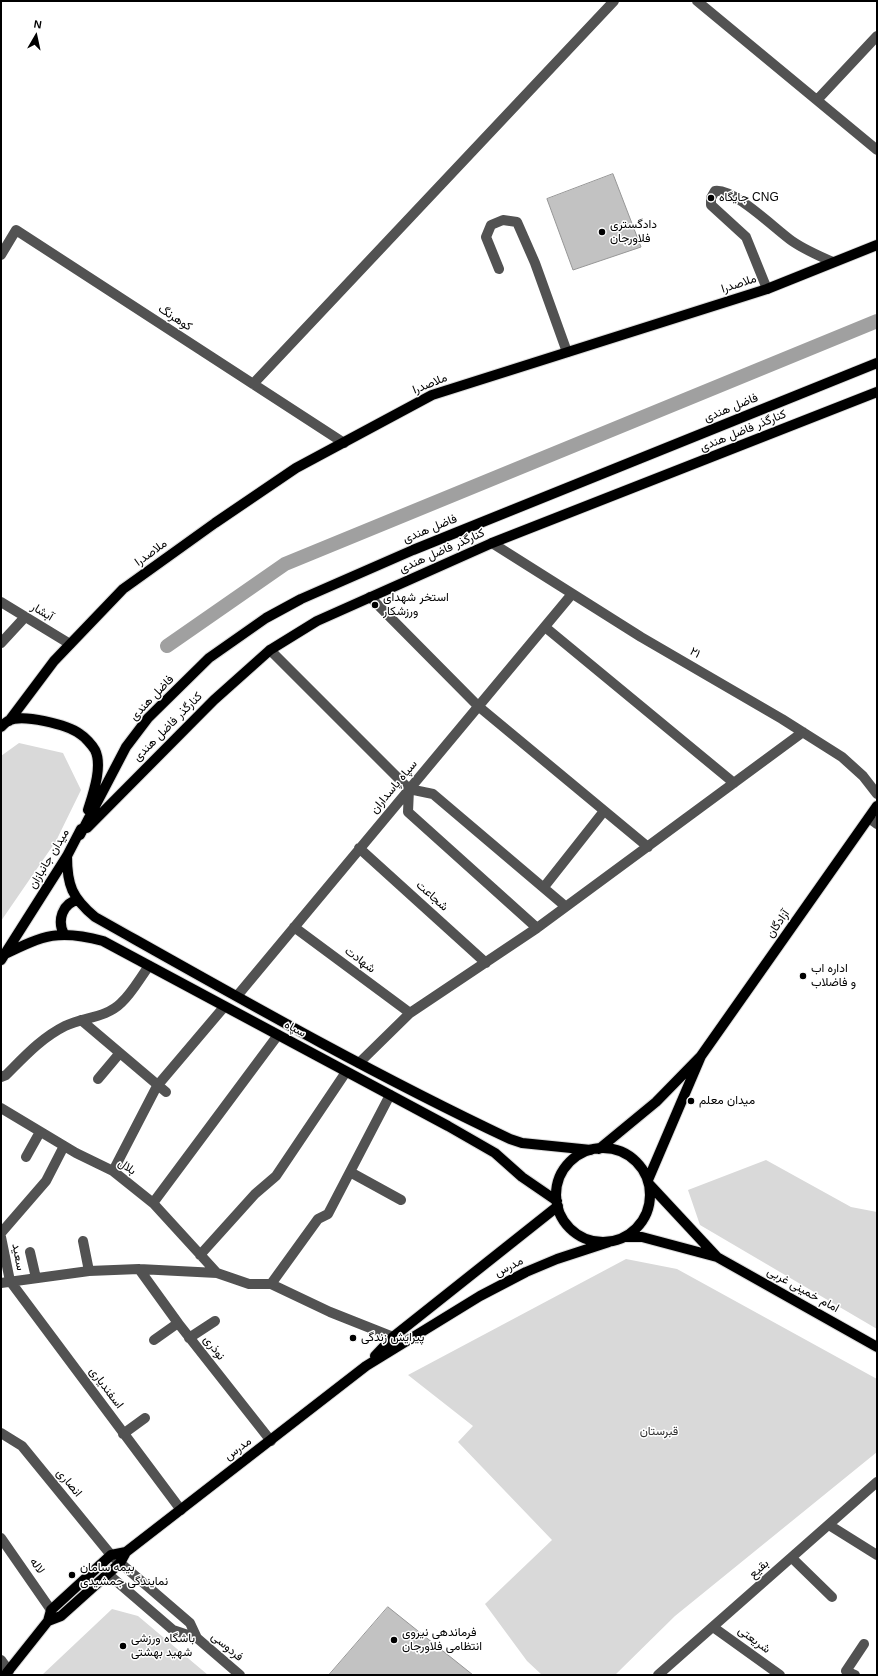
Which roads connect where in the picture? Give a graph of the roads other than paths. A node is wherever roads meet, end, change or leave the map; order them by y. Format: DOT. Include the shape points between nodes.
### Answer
graph roads {
  1 [pos="614,1"];
  2 [pos="697,1"];
  3 [pos="877,36"];
  4 [pos="817,100"];
  5 [pos="877,150"];
  6 [pos="877,245"];
  7 [pos="1,255"];
  8 [pos="833,262"];
  9 [pos="498,269"];
  10 [pos="767,289"];
  11 [pos="567,352"];
  12 [pos="877,363"];
  13 [pos="253,384"];
  14 [pos="877,392"];
  15 [pos="344,443"];
  16 [pos="492,543"];
  17 [pos="572,594"];
  18 [pos="370,597"];
  19 [pos="1,602"];
  20 [pos="25,616"];
  21 [pos="545,627"];
  22 [pos="1,643"];
  23 [pos="70,644"];
  24 [pos="270,650"];
  25 [pos="478,706"];
  26 [pos="5,724"];
  27 [pos="803,732"];
  28 [pos="734,783"];
  29 [pos="409,789"];
  30 [pos="877,794"];
  31 [pos="877,806"];
  32 [pos="604,811"];
  33 [pos="874,819"];
  34 [pos="80,835"];
  35 [pos="648,847"];
  36 [pos="360,848"];
  37 [pos="67,856"];
  38 [pos="544,887"];
  39 [pos="78,900"];
  40 [pos="565,906"];
  41 [pos="294,927"];
  42 [pos="537,928"];
  43 [pos="64,934"];
  44 [pos="3,957"];
  45 [pos="486,963"];
  46 [pos="149,966"];
  47 [pos="236,996"];
  48 [pos="224,1007"];
  49 [pos="410,1013"];
  50 [pos="81,1020"];
  51 [pos="278,1035"];
  52 [pos="120,1054"];
  53 [pos="701,1056"];
  54 [pos="359,1063"];
  55 [pos="346,1072"];
  56 [pos="1,1077"];
  57 [pos="98,1079"];
  58 [pos="157,1086"];
  59 [pos="166,1092"];
  60 [pos="390,1095"];
  61 [pos="1,1108"];
  62 [pos="40,1132"];
  63 [pos="64,1146"];
  64 [pos="595,1150"];
  65 [pos="26,1157"];
  66 [pos="113,1171"];
  67 [pos="350,1172"];
  68 [pos="648,1182"];
  69 [pos="400,1200"];
  70 [pos="153,1203"];
  71 [pos="558,1204"];
  72 [pos="1,1233"];
  73 [pos="1,1237"];
  74 [pos="624,1237"];
  75 [pos="83,1241"];
  76 [pos="609,1242"];
  77 [pos="30,1252"];
  78 [pos="200,1255"];
  79 [pos="717,1257"];
  80 [pos="139,1269"];
  81 [pos="89,1271"];
  82 [pos="217,1273"];
  83 [pos="36,1278"];
  84 [pos="5,1282"];
  85 [pos="271,1284"];
  86 [pos="215,1321"];
  87 [pos="178,1323"];
  88 [pos="393,1337"];
  89 [pos="189,1338"];
  90 [pos="154,1340"];
  91 [pos="877,1346"];
  92 [pos="366,1366"];
  93 [pos="145,1418"];
  94 [pos="1,1433"];
  95 [pos="123,1434"];
  96 [pos="271,1441"];
  97 [pos="877,1482"];
  98 [pos="182,1510"];
  99 [pos="829,1525"];
  100 [pos="1,1538"];
  101 [pos="126,1552"];
  102 [pos="112,1555"];
  103 [pos="877,1555"];
  104 [pos="792,1558"];
  105 [pos="120,1564"];
  106 [pos="100,1565"];
  107 [pos="108,1574"];
  108 [pos="832,1597"];
  109 [pos="52,1610"];
  110 [pos="48,1621"];
  111 [pos="713,1627"];
  112 [pos="197,1638"];
  113 [pos="864,1644"];
  114 [pos="1,1660"];
  115 [pos="7,1673"];
  116 [pos="240,1675"];
  117 [pos="658,1675"];
  118 [pos="780,1675"];
  119 [pos="855,1675"];
  1 -- 13 [label="street"];
  2 -- 4 [label="street"];
  3 -- 4 [label="street"];
  4 -- 5 [label="street"];
  6 -- 8 [label="main road, ملاصدرا"];
  7 -- 13 [label="street, کوهرنگ" via="16,230"];
  8 -- 10 [label="main road, ملاصدرا"];
  8 -- 10 [label="street" via="790,240 733,196 722,190 714,191 711,205 746,237"];
  9 -- 11 [label="street" via="486,237 491,225 503,220 517,222 535,263"];
  10 -- 11 [label="main road, ملاصدرا"];
  11 -- 15 [label="main road, ملاصدرا" via="432,395"];
  12 -- 34 [label="main road, فاضل هندی" via="343,579 266,618 209,658 148,718 126,747"];
  13 -- 15 [label="street, کوهرنگ"];
  14 -- 16 [label="main road, کنارگذر فاضل هندی"];
  15 -- 23 [label="main road, ملاصدرا" via="296,468 123,589"];
  16 -- 17 [label="street, ۲۱"];
  16 -- 18 [label="main road, کنارگذر فاضل هندی"];
  17 -- 21 [label="street, سپاه پاسداران"];
  17 -- 27 [label="street, ۲۱"];
  18 -- 24 [label="main road, کنارگذر فاضل هندی" via="317,621"];
  18 -- 25 [label="street"];
  19 -- 20 [label="street, آبشار"];
  20 -- 22 [label="street"];
  20 -- 23 [label="street, آبشار"];
  21 -- 25 [label="street, سپاه پاسداران"];
  21 -- 28 [label="street"];
  23 -- 26 [label="main road, ملاصدرا"];
  24 -- 29 [label="street"];
  24 -- 34 [label="main road, کنارگذر فاضل هندی" via="214,700"];
  25 -- 29 [label="street, سپاه پاسداران"];
  25 -- 32 [label="street"];
  26 -- 34 [label="main road, میدان جانبازان" via="33,719 60,725 81,734 95,750 98,776"];
  27 -- 28 [label="street"];
  27 -- 30 [label="street, ۲۱" via="842,757 863,776"];
  28 -- 35 [label="street"];
  29 -- 36 [label="street, سپاه پاسداران"];
  29 -- 38 [label="street" via="433,794"];
  29 -- 42 [label="street" via="408,812"];
  31 -- 33 [label="main road, آزادگان"];
  32 -- 35 [label="street"];
  32 -- 38 [label="street"];
  33 -- 53 [label="main road, آزادگان"];
  34 -- 37 [label="main road, میدان جانبازان"];
  35 -- 40 [label="street"];
  36 -- 41 [label="street, سپاه پاسداران"];
  36 -- 45 [label="street, شجاعت"];
  37 -- 39 [label="main road, سپاه" via="69,882"];
  37 -- 44 [label="main road, میدان جانبازان"];
  38 -- 40 [label="street"];
  39 -- 43 [label="main road" via="70,903 63,911 61,923"];
  39 -- 47 [label="main road, سپاه" via="95,916"];
  40 -- 42 [label="street"];
  41 -- 47 [label="street, سپاه پاسداران"];
  41 -- 49 [label="street, شهادت"];
  42 -- 45 [label="street"];
  43 -- 44 [label="main road, سپاه" via="37,938"];
  43 -- 46 [label="main road, سپاه" via="83,935 103,941"];
  45 -- 49 [label="street"];
  46 -- 48 [label="main road, سپاه"];
  46 -- 50 [label="street" via="121,1003 106,1014"];
  47 -- 54 [label="main road, سپاه"];
  48 -- 51 [label="main road, سپاه"];
  48 -- 58 [label="street"];
  49 -- 54 [label="street"];
  50 -- 52 [label="street"];
  50 -- 56 [label="street" via="66,1026 34,1046"];
  51 -- 55 [label="main road, سپاه"];
  51 -- 70 [label="street"];
  52 -- 57 [label="street"];
  52 -- 58 [label="street"];
  53 -- 64 [label="main road" via="656,1102"];
  53 -- 68 [label="main road"];
  54 -- 64 [label="main road, سپاه" via="432,1102 522,1143"];
  55 -- 60 [label="main road, سپاه"];
  55 -- 78 [label="street" via="276,1176 255,1194"];
  58 -- 59 [label="street"];
  58 -- 66 [label="street"];
  60 -- 67 [label="street"];
  60 -- 71 [label="main road, سپاه" via="495,1153"];
  61 -- 62 [label="street, بلال"];
  62 -- 63 [label="street, بلال"];
  62 -- 65 [label="street"];
  63 -- 66 [label="street, بلال"];
  63 -- 72 [label="street" via="46,1180"];
  64 -- 68 [label="main road" via="618,1150 629,1156 638,1164"];
  64 -- 71 [label="main road" via="581,1154 563,1171 558,1182"];
  66 -- 70 [label="street, بلال"];
  67 -- 69 [label="street"];
  67 -- 85 [label="street" via="328,1214 318,1219"];
  68 -- 74 [label="main road" via="650,1201 645,1217 636,1229"];
  68 -- 79 [label="main road, امام خمینی غربی"];
  70 -- 78 [label="street, بلال"];
  71 -- 76 [label="main road" via="568,1226 580,1236 594,1241"];
  71 -- 88 [label="main road, مدرس"];
  73 -- 84 [label="street, سعید"];
  74 -- 76 [label="main road"];
  74 -- 79 [label="main road, امام خمینی غربی" via="642,1238"];
  75 -- 81 [label="street"];
  76 -- 92 [label="main road, مدرس" via="526,1272 480,1296"];
  77 -- 83 [label="street"];
  78 -- 82 [label="street, بلال"];
  79 -- 91 [label="main road, امام خمینی غربی"];
  80 -- 81 [label="street, بلال"];
  80 -- 82 [label="street, بلال"];
  80 -- 87 [label="street, نوذری"];
  81 -- 83 [label="street, بلال"];
  82 -- 85 [label="street, بلال" via="249,1284"];
  83 -- 84 [label="street, بلال"];
  84 -- 95 [label="street, اسفندیاری"];
  85 -- 88 [label="street, بلال" via="330,1312"];
  86 -- 89 [label="street"];
  87 -- 89 [label="street, نوذری"];
  87 -- 90 [label="street"];
  88 -- 92 [label="main road, مدرس"];
  89 -- 96 [label="street, نوذری"];
  92 -- 96 [label="main road, مدرس"];
  93 -- 95 [label="street"];
  94 -- 102 [label="street, انصاری" via="22,1446"];
  95 -- 98 [label="street, اسفندیاری"];
  96 -- 98 [label="main road, مدرس"];
  97 -- 99 [label="street, بقیع"];
  98 -- 101 [label="main road, مدرس"];
  99 -- 103 [label="street"];
  99 -- 104 [label="street, بقیع"];
  100 -- 109 [label="street, لاله"];
  101 -- 102 [label="main road"];
  101 -- 105 [label="main road"];
  102 -- 105 [label="street, انصاری"];
  102 -- 106 [label="main road"];
  104 -- 108 [label="street"];
  104 -- 111 [label="street, بقیع"];
  105 -- 107 [label="main road"];
  105 -- 112 [label="street, انصاری" via="190,1622"];
  106 -- 107 [label="street"];
  106 -- 109 [label="main road"];
  107 -- 110 [label="main road" via="61,1616"];
  107 -- 112 [label="street" via="173,1630"];
  109 -- 110 [label="main road"];
  110 -- 115 [label="main road"];
  111 -- 117 [label="street, بقیع"];
  111 -- 118 [label="street, شریعتی"];
  112 -- 116 [label="street, فردوسی"];
  113 -- 119 [label="street" via="846,1671"];
  114 -- 115 [label="street"];
}
